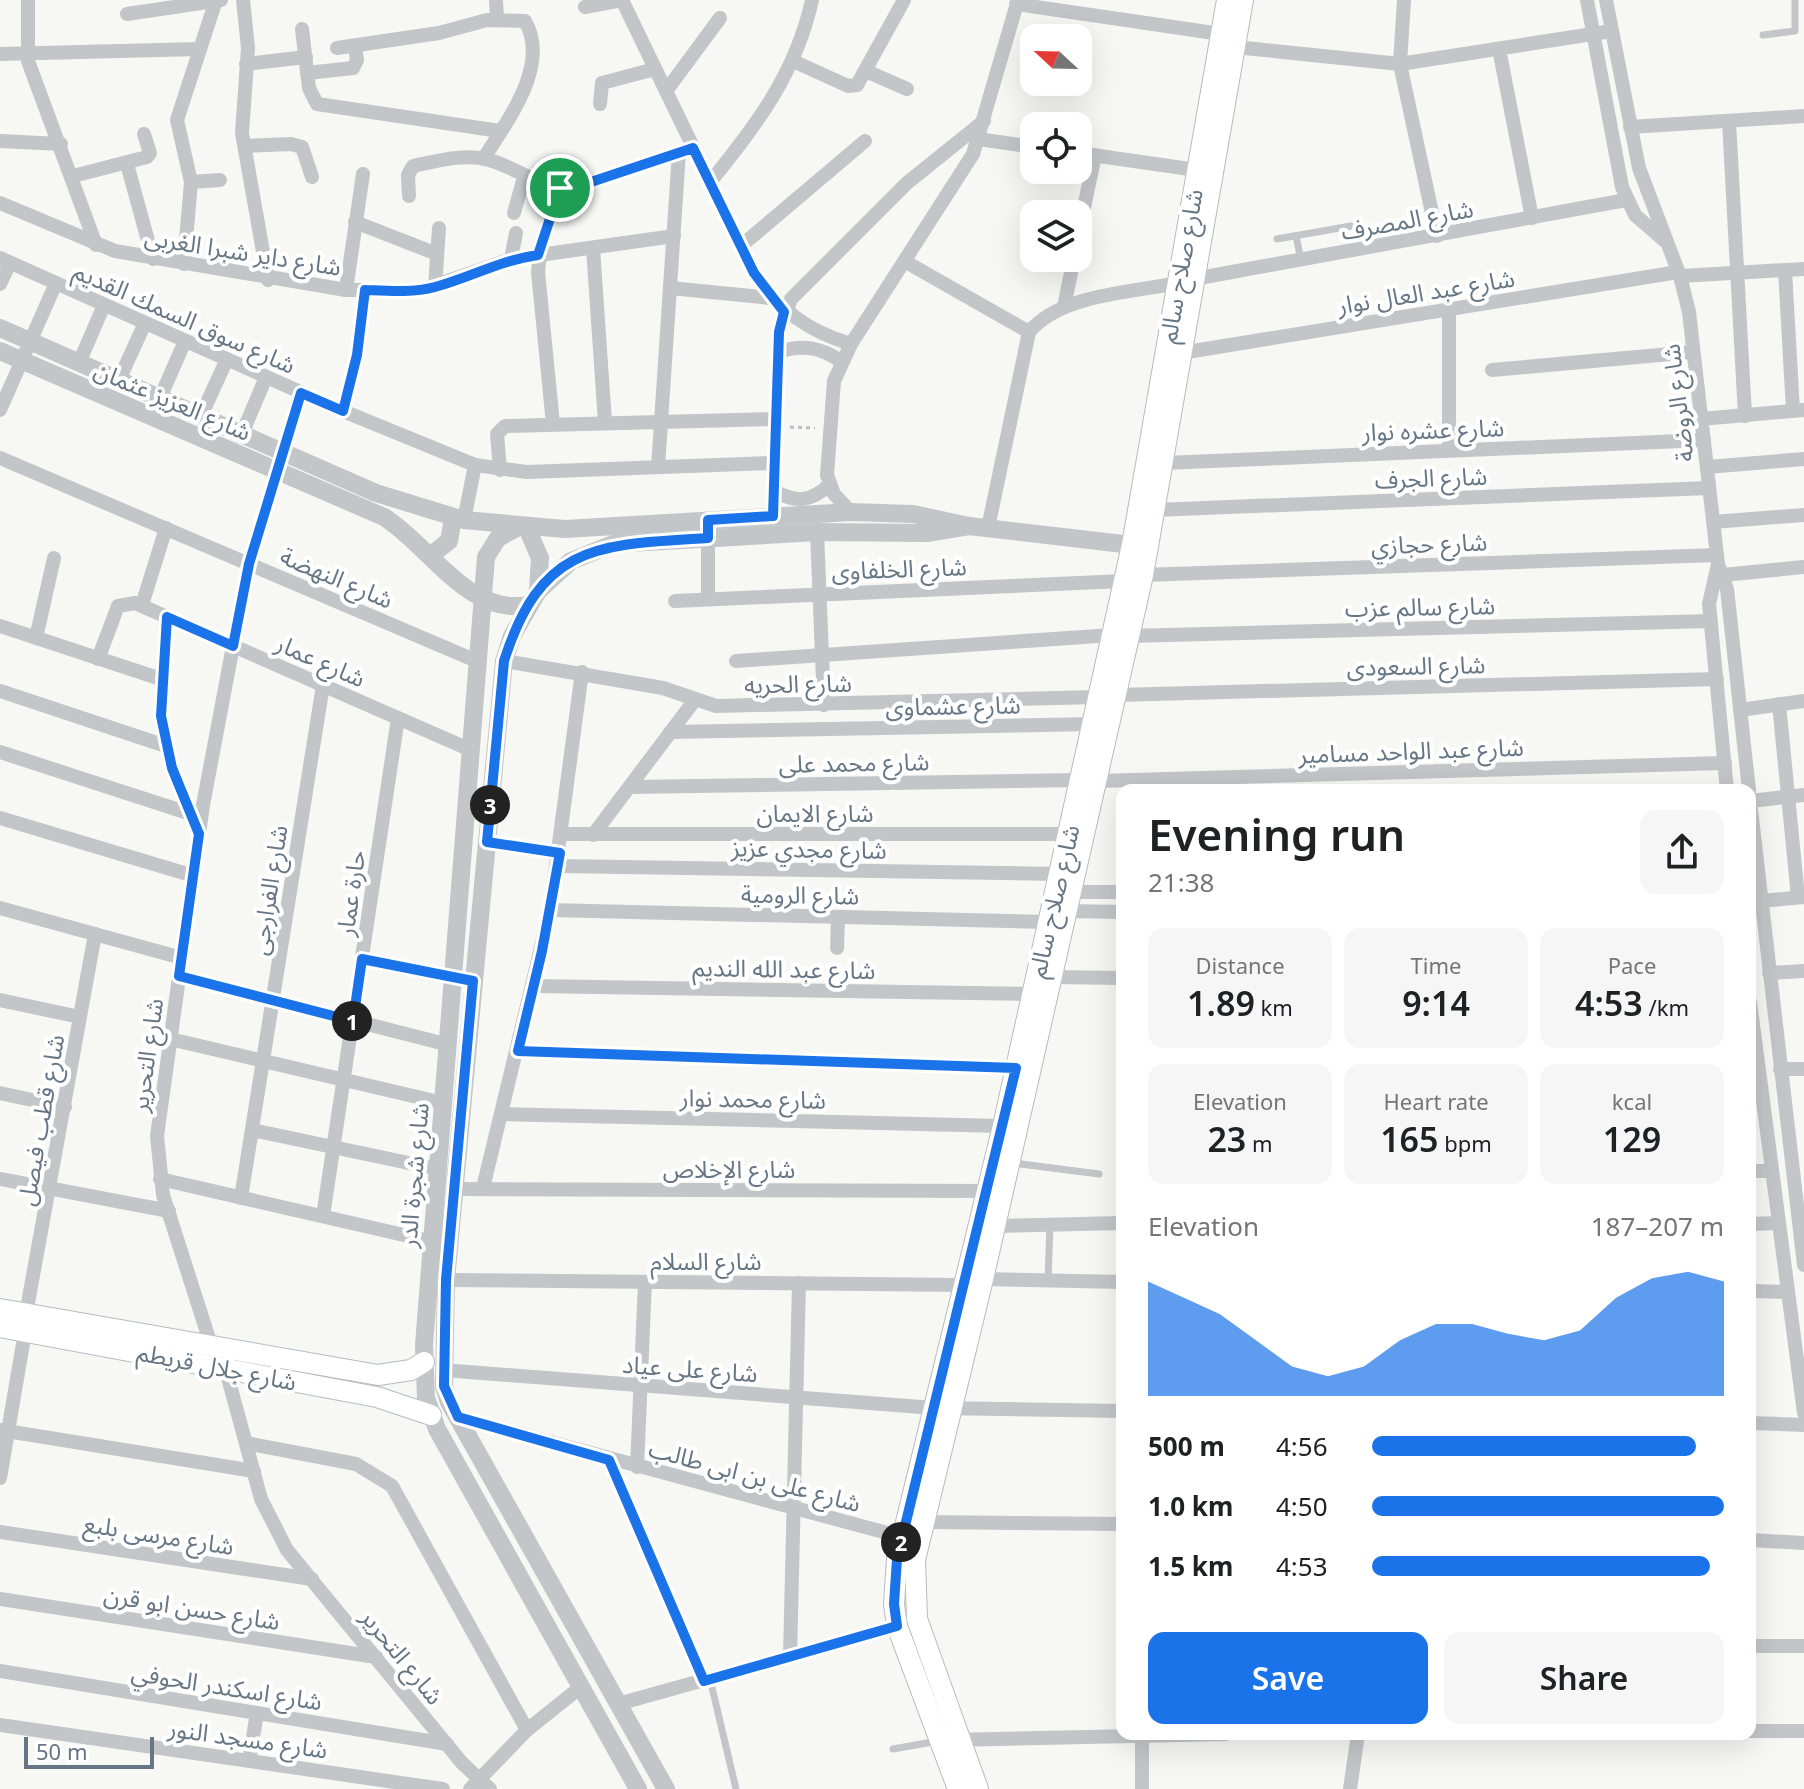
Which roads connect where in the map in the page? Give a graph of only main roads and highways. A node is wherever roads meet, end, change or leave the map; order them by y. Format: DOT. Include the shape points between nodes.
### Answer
graph roads {
  1 [pos="1227,0"];
  2 [pos="1243,0"];
  3 [pos="1228,41"];
  4 [pos="1186,281"];
  5 [pos="1133,578"];
  6 [pos="1107,696"];
  7 [pos="1089,781"];
  8 [pos="995,1192"];
  9 [pos="974,1282"];
  10 [pos="0,1309"];
  11 [pos="26,1323"];
  12 [pos="0,1327"];
  13 [pos="424,1362"];
  14 [pos="361,1372"];
  15 [pos="358,1393"];
  16 [pos="944,1409"];
  17 [pos="431,1415"];
  18 [pos="945,1699"];
  19 [pos="925,1708"];
  20 [pos="949,1740"];
  21 [pos="958,1789"];
  22 [pos="978,1789"];
  1 -- 3 [label="main road, شارع صلاح سالم"];
  2 -- 3 [label="main road, شارع صلاح سالم"];
  3 -- 4 [label="main road, شارع صلاح سالم"];
  3 -- 4 [label="main road, شارع صلاح سالم" via="1197,170"];
  4 -- 5 [label="main road, شارع صلاح سالم" via="1132,545"];
  4 -- 5 [label="main road, شارع صلاح سالم" via="1164,463"];
  5 -- 6 [label="main road, شارع صلاح سالم"];
  6 -- 7 [label="main road, شارع صلاح سالم"];
  6 -- 7 [label="main road, شارع صلاح سالم" via="1092,724"];
  7 -- 8 [label="main road, شارع صلاح سالم" via="1068,834 1003,1126"];
  7 -- 8 [label="main road, شارع صلاح سالم" via="1053,977 1010,1163"];
  8 -- 9 [label="main road, شارع صلاح سالم"];
  8 -- 9 [label="main road, شارع صلاح سالم" via="995,1226"];
  9 -- 16 [label="main road, شارع صلاح سالم"];
  10 -- 11 [label="main road, شارع جلال قريطم"];
  11 -- 12 [label="main road, شارع جلال قريطم"];
  11 -- 14 [label="main road, شارع جلال قريطم" via="211,1345"];
  11 -- 15 [label="main road, شارع جلال قريطم"];
  13 -- 14 [label="main road, شارع جلال قريطم" via="395,1374"];
  14 -- 15 [label="main road"];
  15 -- 17 [label="main road, شارع جلال قريطم"];
  16 -- 18 [label="main road, شارع صلاح سالم" via="915,1560 914,1599 924,1646"];
  16 -- 19 [label="main road, شارع صلاح سالم" via="902,1537 894,1581 897,1626"];
  18 -- 19 [label="main road" via="938,1710"];
  18 -- 20 [label="main road, شارع صلاح سالم"];
  19 -- 20 [label="main road, شارع صلاح سالم"];
  20 -- 21 [label="main road, شارع صلاح سالم"];
  20 -- 22 [label="main road, شارع صلاح سالم"];
}
